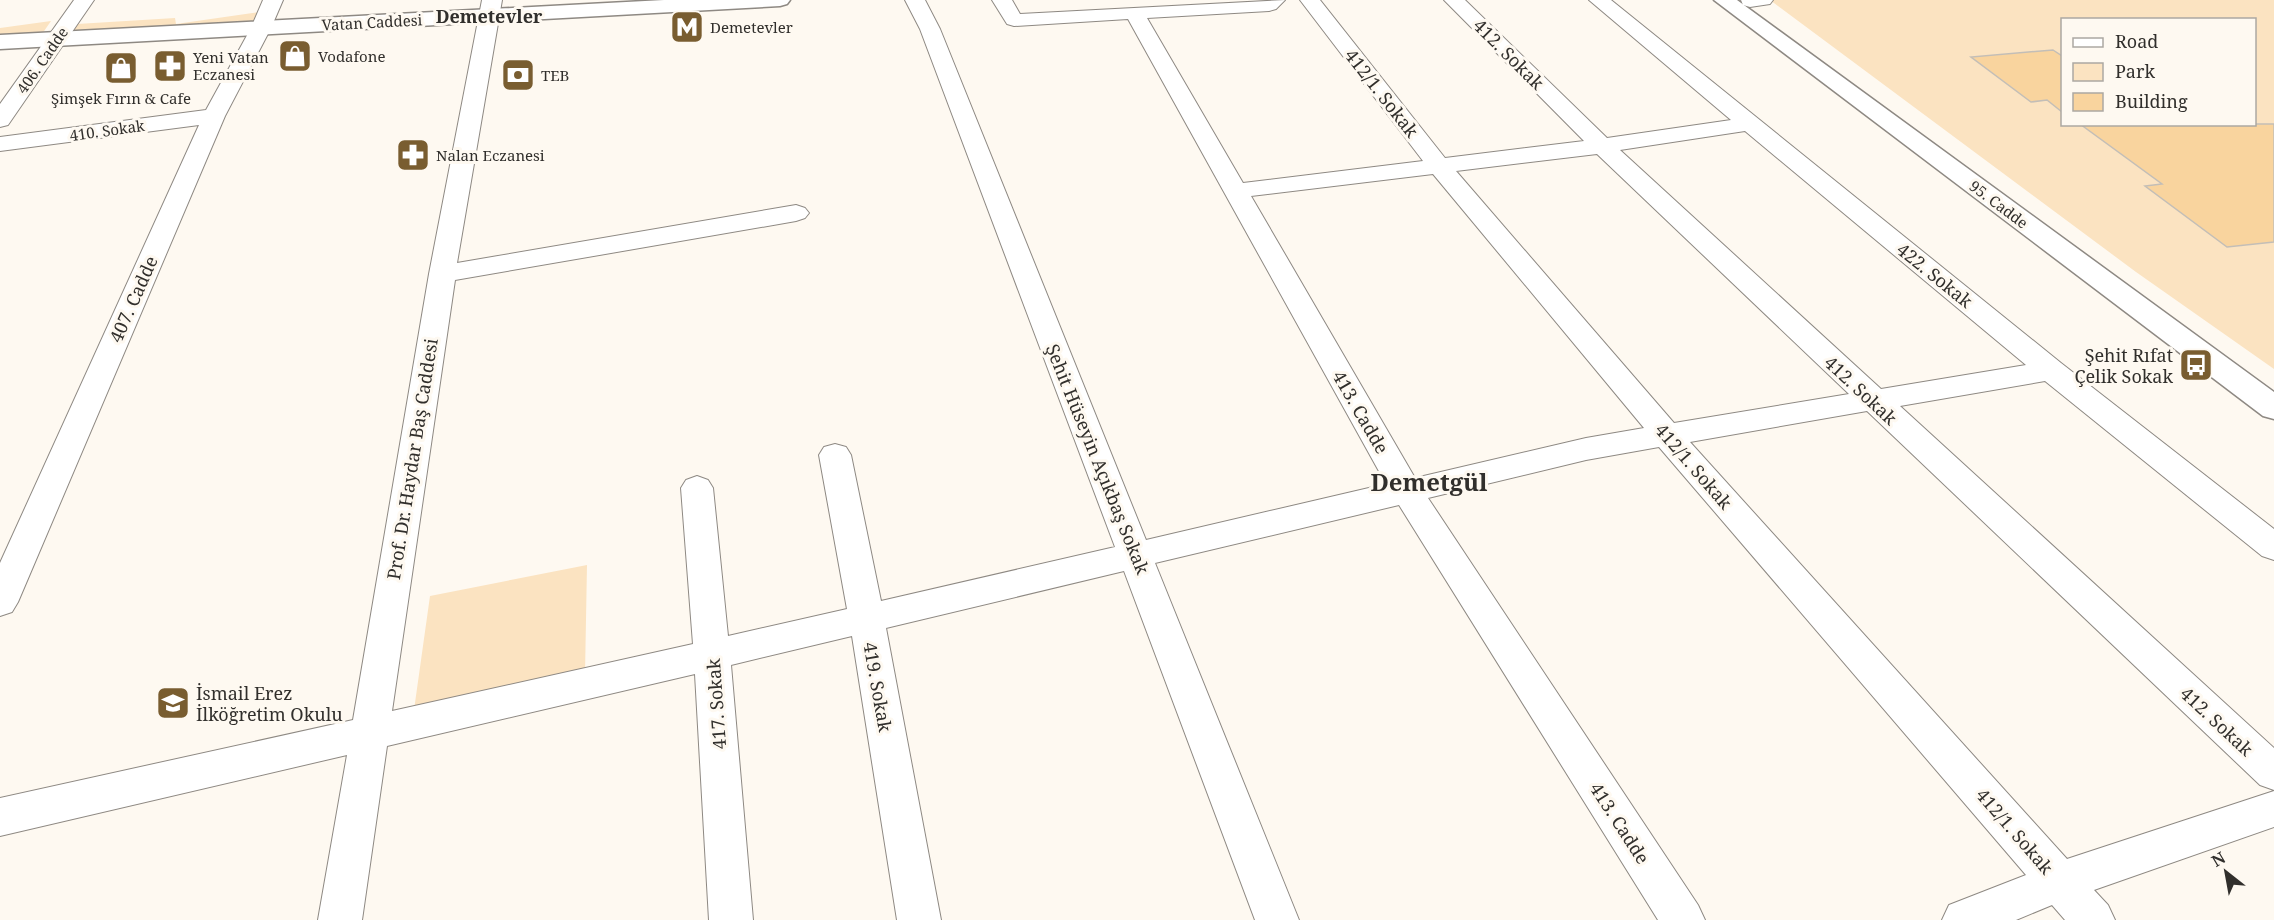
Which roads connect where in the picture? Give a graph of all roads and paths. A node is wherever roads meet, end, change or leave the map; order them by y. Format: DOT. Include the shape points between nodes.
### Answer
graph roads {
  1 [pos="84,0"];
  2 [pos="273,0"];
  3 [pos="780,0"];
  4 [pos="915,0"];
  5 [pos="1002,0"];
  6 [pos="1275,0"];
  7 [pos="1310,0"];
  8 [pos="1454,0"];
  9 [pos="1599,0"];
  10 [pos="1724,0"];
  11 [pos="1749,0"];
  12 [pos="1763,0"];
  13 [pos="491,8"];
  14 [pos="1136,14"];
  15 [pos="261,28"];
  16 [pos="57,39"];
  17 [pos="0,42"];
  18 [pos="214,116"];
  19 [pos="0,120"];
  20 [pos="1749,124"];
  21 [pos="0,144"];
  22 [pos="1602,146"];
  23 [pos="1439,166"];
  24 [pos="1235,191"];
  25 [pos="796,213"];
  26 [pos="442,274"];
  27 [pos="2051,370"];
  28 [pos="2274,385"];
  29 [pos="1873,400"];
  30 [pos="2274,408"];
  31 [pos="1667,436"];
  32 [pos="835,455"];
  33 [pos="697,488"];
  34 [pos="1407,492"];
  35 [pos="2274,547"];
  36 [pos="1136,555"];
  37 [pos="0,602"];
  38 [pos="867,619"];
  39 [pos="712,655"];
  40 [pos="369,734"];
  41 [pos="2274,773"];
  42 [pos="2274,809"];
  43 [pos="0,817"];
  44 [pos="2059,882"];
  45 [pos="339,920"];
  46 [pos="731,920"];
  47 [pos="919,920"];
  48 [pos="1277,920"];
  49 [pos="1683,920"];
  50 [pos="1964,920"];
  51 [pos="2093,920"];
  1 -- 16 [label="street, 406. Cadde"];
  2 -- 15 [label="street, 407. Cadde"];
  3 -- 13 [label="main road, Vatan Caddesi"];
  4 -- 36 [label="street, Şehit Hüseyin Açıkbaş Sokak" via="930,29"];
  5 -- 14 [label="street" via="1014,20"];
  6 -- 14 [label="street" via="1269,5"];
  7 -- 23 [label="street, 412/1. Sokak"];
  8 -- 22 [label="street, 412. Sokak"];
  9 -- 20 [label="street, 422. Sokak"];
  10 -- 30 [label="main road, 95. Cadde"];
  11 -- 12 [label="street"];
  11 -- 28 [label="main road, 95. Cadde"];
  13 -- 15 [label="main road, Vatan Caddesi"];
  13 -- 26 [label="street, Prof. Dr. Haydar Baş Caddesi"];
  14 -- 24 [label="street, 413. Cadde"];
  15 -- 16 [label="main road, Vatan Caddesi"];
  15 -- 18 [label="street, 407. Cadde"];
  16 -- 17 [label="main road, Vatan Caddesi"];
  16 -- 19 [label="street, 406. Cadde"];
  18 -- 21 [label="street, 410. Sokak"];
  18 -- 37 [label="street, 407. Cadde"];
  20 -- 22 [label="street"];
  20 -- 27 [label="street, 422. Sokak"];
  22 -- 23 [label="street"];
  22 -- 29 [label="street, 412. Sokak"];
  23 -- 24 [label="street"];
  23 -- 31 [label="street, 412/1. Sokak"];
  24 -- 34 [label="street, 413. Cadde"];
  25 -- 26 [label="street"];
  26 -- 40 [label="street, Prof. Dr. Haydar Baş Caddesi"];
  27 -- 29 [label="street"];
  27 -- 35 [label="street, 422. Sokak"];
  29 -- 31 [label="street"];
  29 -- 41 [label="street, 412. Sokak"];
  31 -- 34 [label="street" via="1586,450"];
  31 -- 44 [label="street, 412/1. Sokak"];
  32 -- 38 [label="street, 419. Sokak"];
  33 -- 39 [label="street, 417. Sokak"];
  34 -- 36 [label="street"];
  34 -- 49 [label="street, 413. Cadde"];
  36 -- 38 [label="street"];
  36 -- 48 [label="street, Şehit Hüseyin Açıkbaş Sokak"];
  38 -- 39 [label="street"];
  38 -- 47 [label="street, 419. Sokak"];
  39 -- 40 [label="street"];
  39 -- 46 [label="street, 417. Sokak"];
  40 -- 43 [label="street"];
  40 -- 45 [label="street, Prof. Dr. Haydar Baş Caddesi"];
  42 -- 44 [label="street"];
  44 -- 50 [label="street"];
  44 -- 51 [label="street, 412/1. Sokak"];
}
